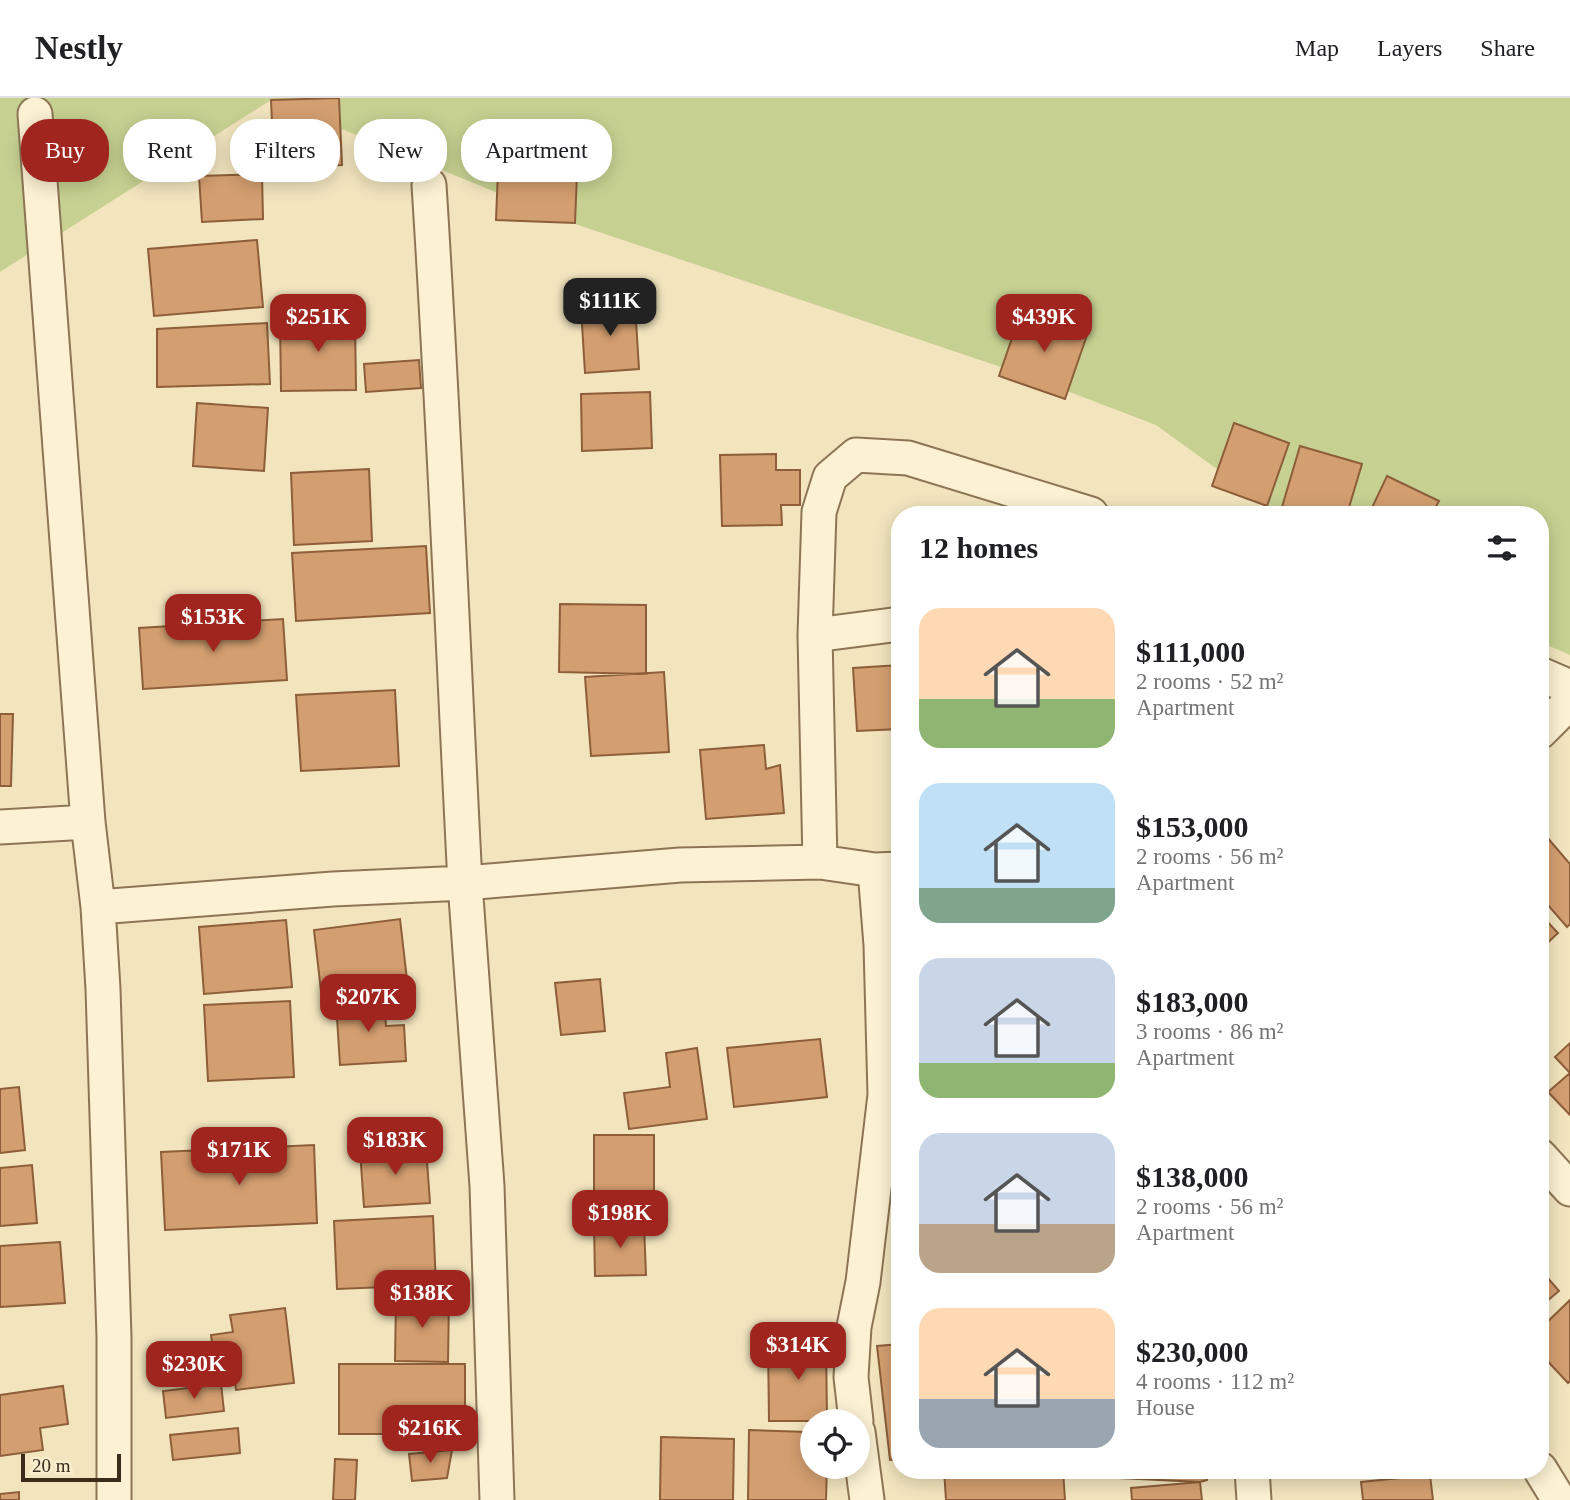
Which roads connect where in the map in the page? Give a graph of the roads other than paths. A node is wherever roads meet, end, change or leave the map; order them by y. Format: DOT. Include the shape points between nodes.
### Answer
graph roads {
  1 [pos="35,114"];
  2 [pos="429,185"];
  3 [pos="1065,506"];
  4 [pos="891,625"];
  5 [pos="816,635"];
  6 [pos="1549,678"];
  7 [pos="1570,687"];
  8 [pos="1570,702"];
  9 [pos="1549,723"];
  10 [pos="88,822"];
  11 [pos="0,827"];
  12 [pos="820,862"];
  13 [pos="887,869"];
  14 [pos="465,883"];
  15 [pos="98,906"];
  16 [pos="1549,1166"];
  17 [pos="1570,1189"];
  18 [pos="855,1409"];
  19 [pos="864,1479"];
  20 [pos="1253,1479"];
  21 [pos="114,1500"];
  22 [pos="497,1500"];
  23 [pos="867,1500"];
  24 [pos="1254,1500"];
  1 -- 10 [label="street"];
  2 -- 14 [label="street"];
  3 -- 5 [label="street" via="908,458 856,455 830,477 818,512"];
  4 -- 5 [label="street"];
  5 -- 12 [label="street"];
  6 -- 7 [label="street"];
  8 -- 9 [label="street"];
  10 -- 11 [label="street"];
  10 -- 15 [label="street"];
  12 -- 13 [label="street"];
  12 -- 14 [label="street" via="680,865"];
  13 -- 18 [label="street" via="881,945 885,1095 854,1327"];
  14 -- 15 [label="street"];
  14 -- 22 [label="street" via="487,1186"];
  15 -- 21 [label="street" via="114,1337"];
  16 -- 17 [label="street"];
  19 -- 23 [label="street"];
  20 -- 24 [label="street"];
}
